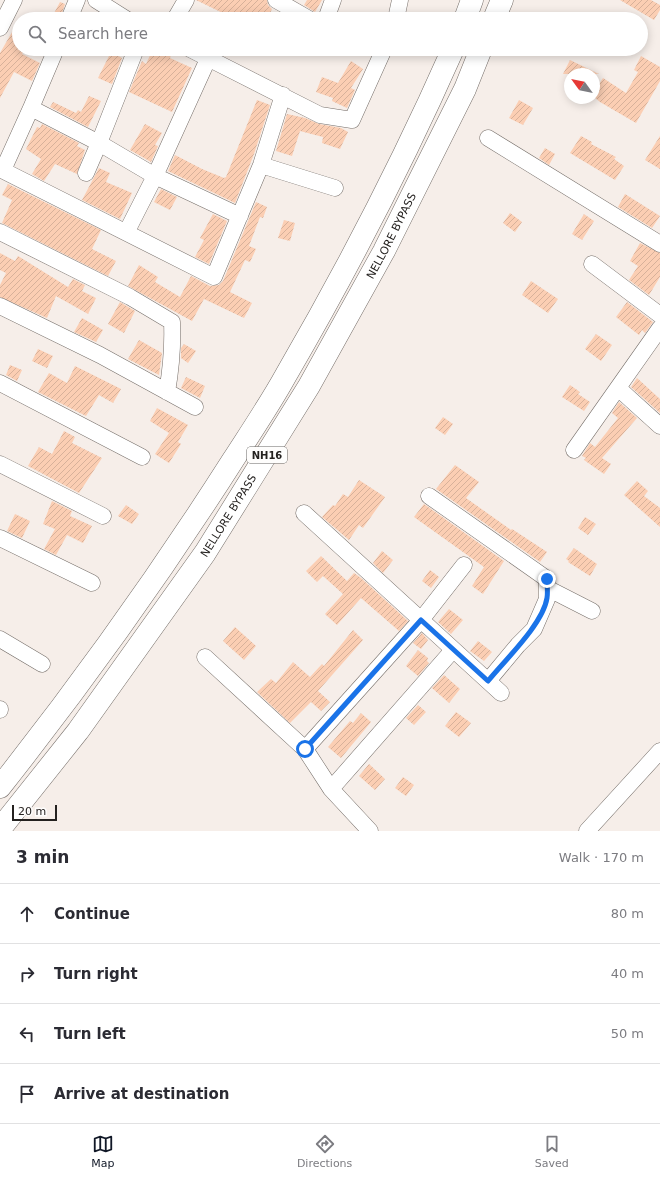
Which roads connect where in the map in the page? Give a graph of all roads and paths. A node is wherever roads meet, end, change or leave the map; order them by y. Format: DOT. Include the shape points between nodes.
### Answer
graph roads {
  1 [pos="14,0"];
  2 [pos="77,0"];
  3 [pos="96,0"];
  4 [pos="186,0"];
  5 [pos="276,0"];
  6 [pos="333,0"];
  7 [pos="400,0"];
  8 [pos="472,0"];
  9 [pos="502,0"];
  10 [pos="72,12"];
  11 [pos="115,12"];
  12 [pos="179,12"];
  13 [pos="297,12"];
  14 [pos="329,12"];
  15 [pos="397,12"];
  16 [pos="468,12"];
  17 [pos="497,12"];
  18 [pos="0,28"];
  19 [pos="53,56"];
  20 [pos="133,56"];
  21 [pos="203,56"];
  22 [pos="381,56"];
  23 [pos="450,56"];
  24 [pos="478,56"];
  25 [pos="208,59"];
  26 [pos="282,96"];
  27 [pos="31,108"];
  28 [pos="488,138"];
  29 [pos="99,143"];
  30 [pos="261,165"];
  31 [pos="1,169"];
  32 [pos="86,173"];
  33 [pos="155,176"];
  34 [pos="335,188"];
  35 [pos="240,216"];
  36 [pos="127,231"];
  37 [pos="0,232"];
  38 [pos="660,244"];
  39 [pos="592,264"];
  40 [pos="0,306"];
  41 [pos="660,315"];
  42 [pos="657,339"];
  43 [pos="0,383"];
  44 [pos="618,388"];
  45 [pos="167,392"];
  46 [pos="195,407"];
  47 [pos="660,426"];
  48 [pos="574,450"];
  49 [pos="142,457"];
  50 [pos="0,464"];
  51 [pos="429,496"];
  52 [pos="304,513"];
  53 [pos="103,516"];
  54 [pos="0,538"];
  55 [pos="464,565"];
  56 [pos="92,583"];
  57 [pos="547,588"];
  58 [pos="592,611"];
  59 [pos="421,620"];
  60 [pos="0,639"];
  61 [pos="454,650"];
  62 [pos="205,656"];
  63 [pos="42,664"];
  64 [pos="488,681"];
  65 [pos="501,693"];
  66 [pos="305,749"];
  67 [pos="660,751"];
  68 [pos="0,787"];
  69 [pos="331,789"];
  70 [pos="0,829"];
  71 [pos="370,831"];
  72 [pos="587,831"];
  1 -- 18 [label="street"];
  2 -- 10 [label="street"];
  3 -- 11 [label="street"];
  4 -- 12 [label="street"];
  5 -- 13 [label="street"];
  6 -- 14 [label="street"];
  7 -- 15 [label="street"];
  8 -- 16 [label="highway"];
  9 -- 17 [label="highway"];
  19 -- 27 [label="street"];
  20 -- 29 [label="street"];
  21 -- 25 [label="street"];
  22 -- 26 [label="street" via="352,120 320,115"];
  23 -- 68 [label="highway, NH16" via="377,208 286,376 181,542 64,705"];
  24 -- 70 [label="highway, NELLORE BYPASS / NH16" via="465,89 384,251 309,386 201,560 78,730"];
  25 -- 26 [label="street"];
  25 -- 33 [label="street"];
  26 -- 30 [label="street"];
  27 -- 29 [label="street"];
  27 -- 31 [label="street"];
  28 -- 38 [label="street"];
  29 -- 32 [label="street"];
  29 -- 33 [label="street"];
  30 -- 34 [label="street"];
  30 -- 35 [label="street"];
  31 -- 36 [label="street"];
  33 -- 35 [label="street"];
  33 -- 36 [label="street"];
  35 -- 36 [label="street" via="214,277"];
  37 -- 45 [label="street" via="130,297 172,322"];
  39 -- 41 [label="street"];
  40 -- 45 [label="street" via="100,355"];
  42 -- 44 [label="street"];
  43 -- 49 [label="street"];
  44 -- 47 [label="street"];
  44 -- 48 [label="street"];
  45 -- 46 [label="street"];
  50 -- 53 [label="street"];
  51 -- 57 [label="street" via="547,579"];
  52 -- 59 [label="street"];
  54 -- 56 [label="street"];
  55 -- 59 [label="street"];
  57 -- 58 [label="street"];
  57 -- 64 [label="street" via="547,599 534,628"];
  59 -- 61 [label="street"];
  59 -- 66 [label="street"];
  60 -- 63 [label="street"];
  61 -- 64 [label="street"];
  61 -- 69 [label="street"];
  62 -- 66 [label="street"];
  64 -- 65 [label="street"];
  66 -- 69 [label="street"];
  67 -- 72 [label="street"];
  69 -- 71 [label="street"];
}
